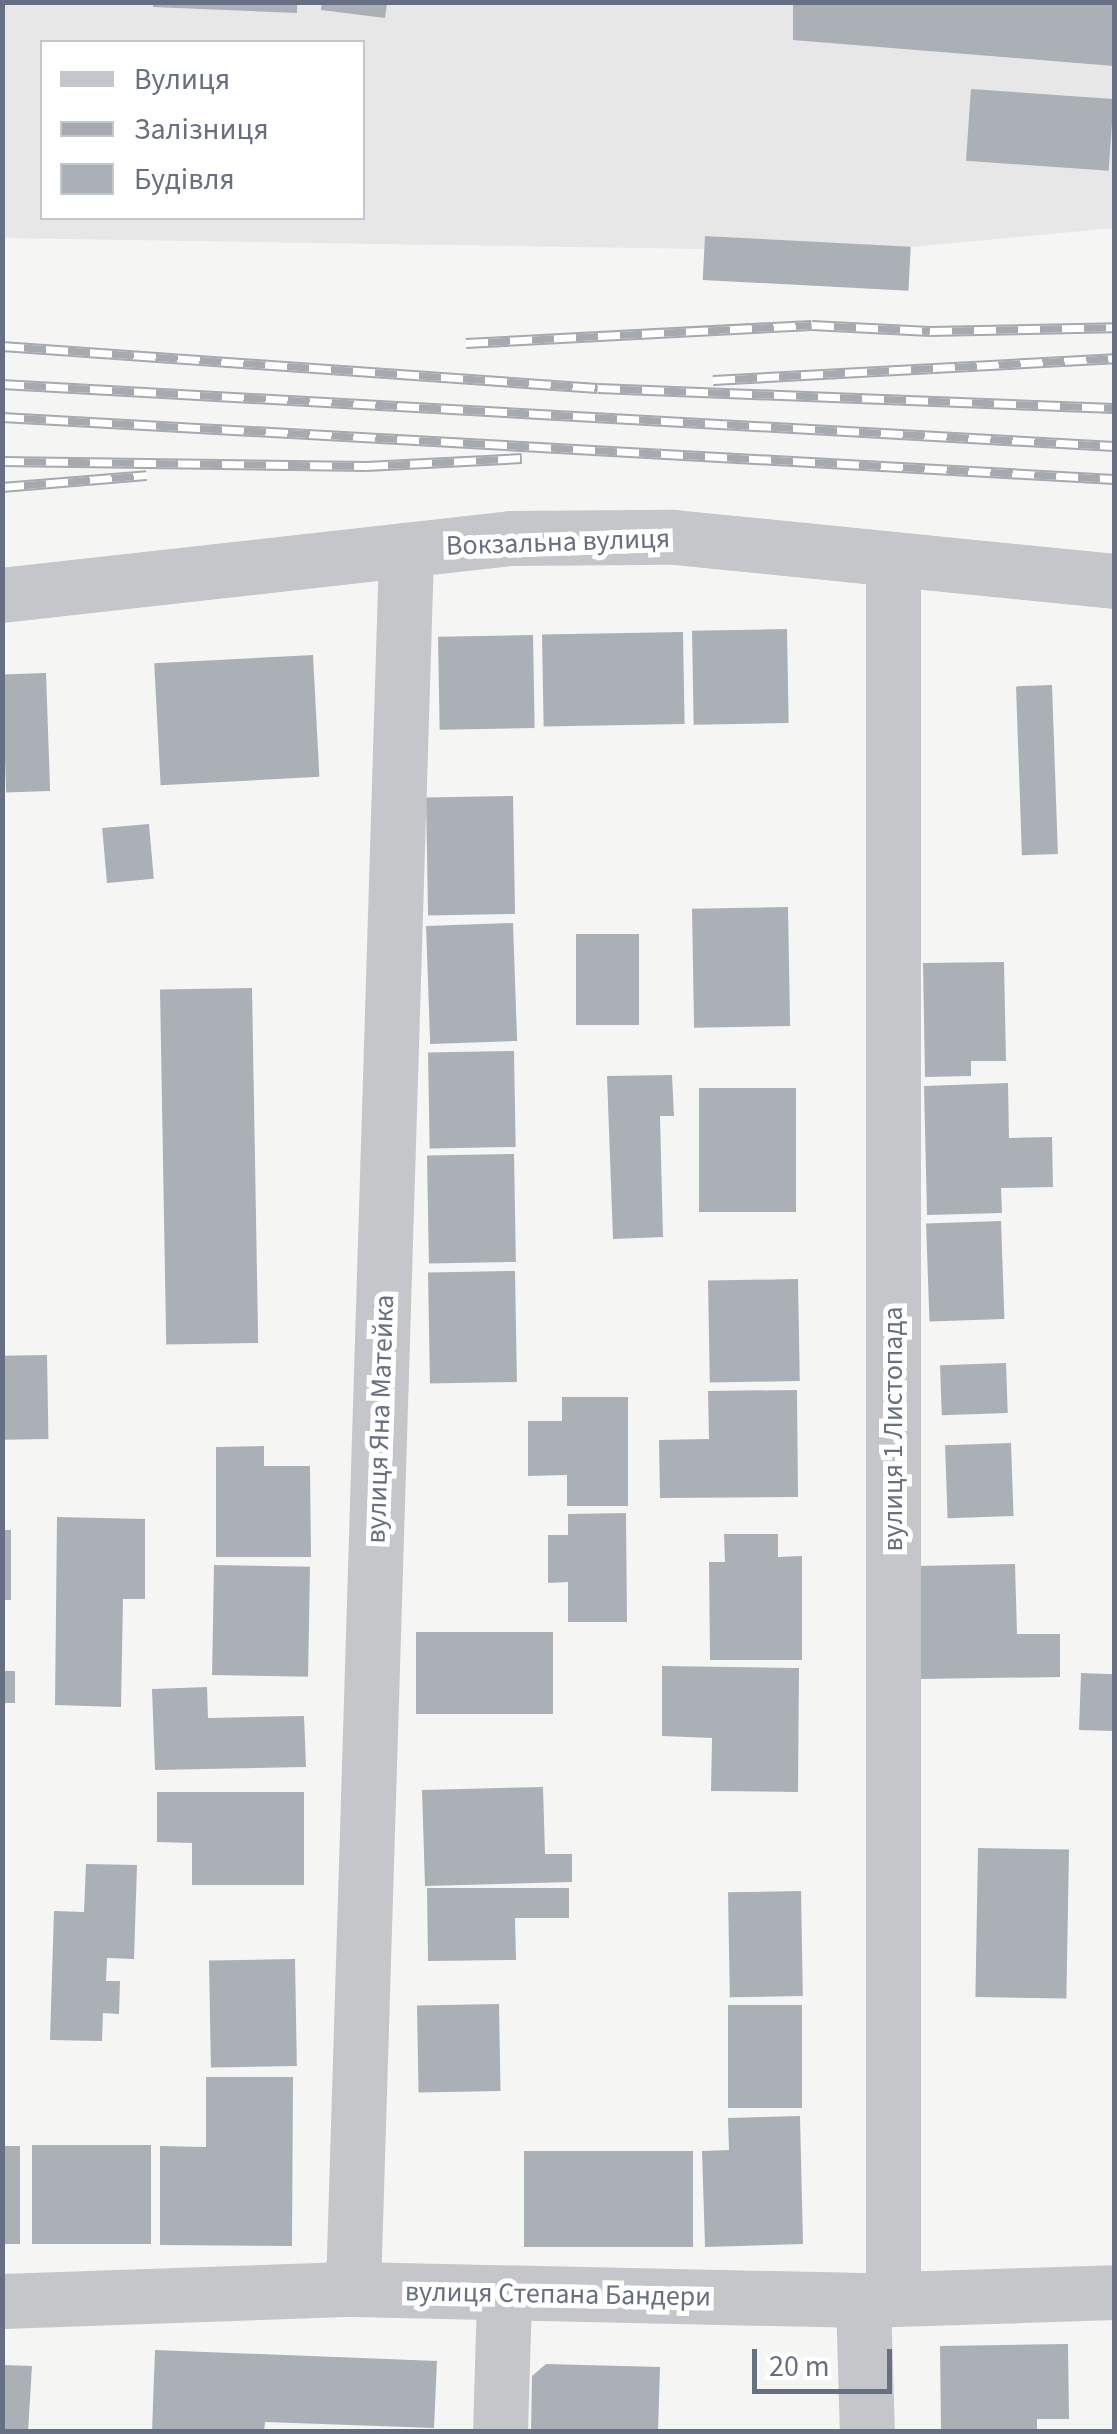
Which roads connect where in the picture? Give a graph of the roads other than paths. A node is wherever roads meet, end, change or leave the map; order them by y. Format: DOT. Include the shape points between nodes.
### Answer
graph roads {
  1 [pos="406,550"];
  2 [pos="893,560"];
  3 [pos="1114,581"];
  4 [pos="2,595"];
  5 [pos="354,2289"];
  6 [pos="1114,2292"];
  7 [pos="504,2295"];
  8 [pos="878,2299"];
  9 [pos="2,2301"];
  10 [pos="500,2432"];
  11 [pos="868,2432"];
  1 -- 2 [label="street, Вокзальна вулиця" via="511,538 674,537"];
  1 -- 4 [label="street, Вокзальна вулиця"];
  1 -- 5 [label="street, вулиця Яна Матейка"];
  2 -- 3 [label="street, Вокзальна вулиця"];
  2 -- 8 [label="street, вулиця 1 Листопада"];
  5 -- 7 [label="street, вулиця Степана Бандери"];
  5 -- 9 [label="street, вулиця Степана Бандери"];
  6 -- 8 [label="street, вулиця Степана Бандери"];
  7 -- 8 [label="street, вулиця Степана Бандери"];
  7 -- 10 [label="street"];
  8 -- 11 [label="street, вулиця 1 Листопада"];
}
